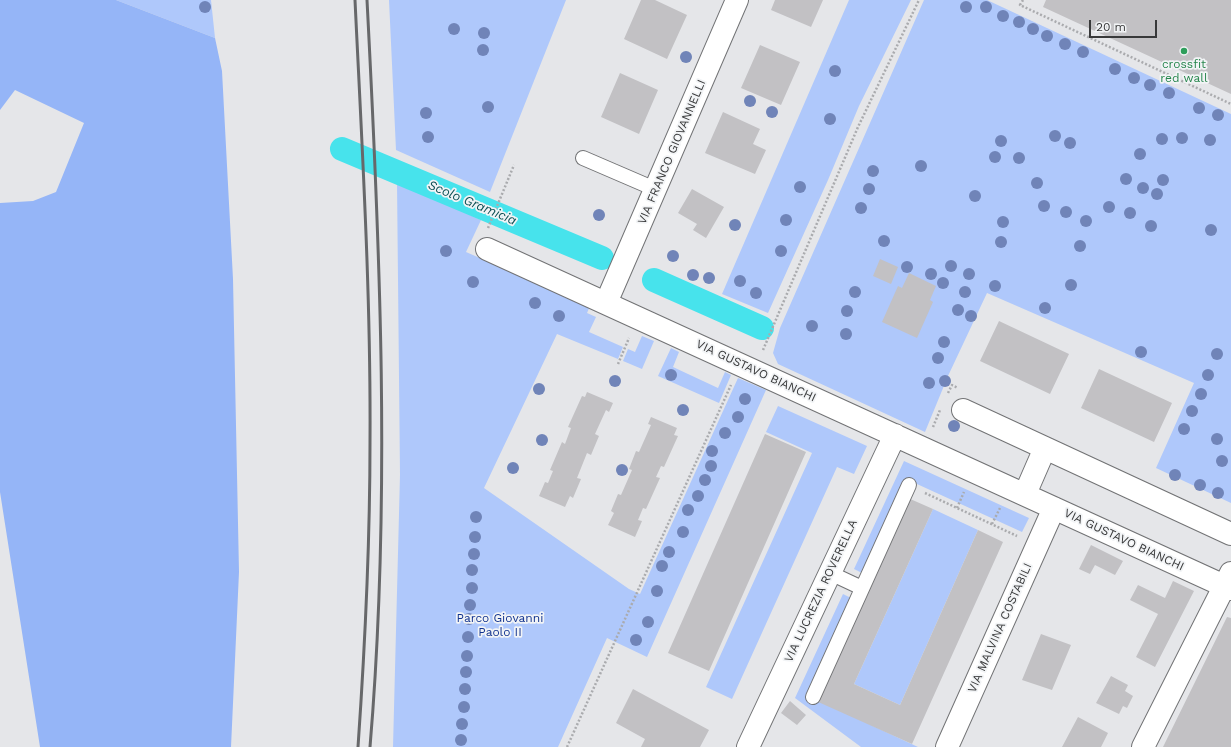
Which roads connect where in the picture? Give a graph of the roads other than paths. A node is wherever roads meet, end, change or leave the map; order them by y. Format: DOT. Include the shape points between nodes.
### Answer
graph roads {
  1 [pos="737,0"];
  2 [pos="583,158"];
  3 [pos="656,189"];
  4 [pos="486,241"];
  5 [pos="606,303"];
  6 [pos="962,410"];
  7 [pos="895,435"];
  8 [pos="1045,448"];
  9 [pos="909,485"];
  10 [pos="1025,494"];
  11 [pos="1054,508"];
  12 [pos="1231,534"];
  13 [pos="830,573"];
  14 [pos="1229,582"];
  15 [pos="862,588"];
  16 [pos="813,697"];
  17 [pos="748,747"];
  18 [pos="946,747"];
  19 [pos="1143,747"];
  1 -- 3 [label="street, VIA FRANCO GIOVANNELLI"];
  2 -- 3 [label="lane"];
  3 -- 5 [label="street, VIA FRANCO GIOVANNELLI"];
  4 -- 5 [label="street, VIA GUSTAVO BIANCHI"];
  5 -- 7 [label="street, VIA GUSTAVO BIANCHI"];
  6 -- 8 [label="street"];
  7 -- 10 [label="street, VIA GUSTAVO BIANCHI"];
  7 -- 13 [label="street, VIA LUCREZIA ROVERELLA"];
  8 -- 10 [label="street"];
  8 -- 12 [label="street"];
  9 -- 15 [label="lane"];
  10 -- 11 [label="street, VIA GUSTAVO BIANCHI"];
  11 -- 14 [label="street, VIA GUSTAVO BIANCHI"];
  11 -- 18 [label="street, VIA MALVINA COSTABILI"];
  13 -- 15 [label="lane"];
  13 -- 17 [label="street, VIA LUCREZIA ROVERELLA"];
  14 -- 19 [label="street"];
  15 -- 16 [label="lane"];
}
